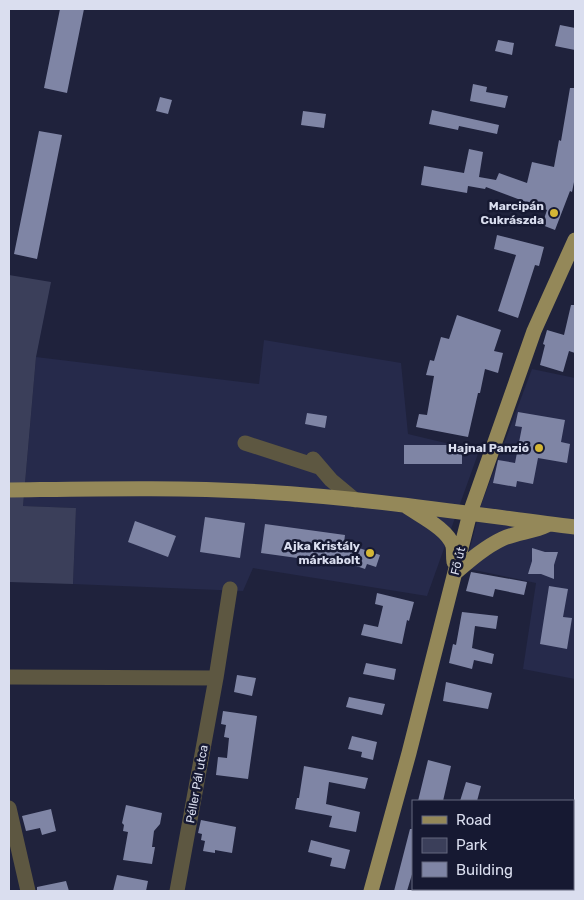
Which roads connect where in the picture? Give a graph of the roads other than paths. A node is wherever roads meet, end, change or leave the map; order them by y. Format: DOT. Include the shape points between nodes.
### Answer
graph roads {
  1 [pos="575,240"];
  2 [pos="245,443"];
  3 [pos="9,490"];
  4 [pos="355,500"];
  5 [pos="405,505"];
  6 [pos="470,512"];
  7 [pos="550,524"];
  8 [pos="575,527"];
  9 [pos="455,573"];
  10 [pos="230,589"];
  11 [pos="9,677"];
  12 [pos="216,678"];
  13 [pos="9,808"];
  14 [pos="28,891"];
  15 [pos="177,891"];
  16 [pos="371,891"];
  1 -- 6 [label="main road, Fő út" via="534,331"];
  2 -- 4 [label="street" via="316,463"];
  3 -- 4 [label="main road" via="180,489"];
  4 -- 5 [label="main road"];
  5 -- 6 [label="main road"];
  5 -- 9 [label="main road" via="444,532 452,544"];
  6 -- 7 [label="main road"];
  6 -- 9 [label="main road, Fő út"];
  7 -- 8 [label="main road"];
  7 -- 9 [label="main road" via="502,539"];
  9 -- 16 [label="main road, Fő út"];
  10 -- 12 [label="street, Péller Pál utca"];
  11 -- 12 [label="street"];
  12 -- 15 [label="street, Péller Pál utca"];
  13 -- 14 [label="street"];
}
